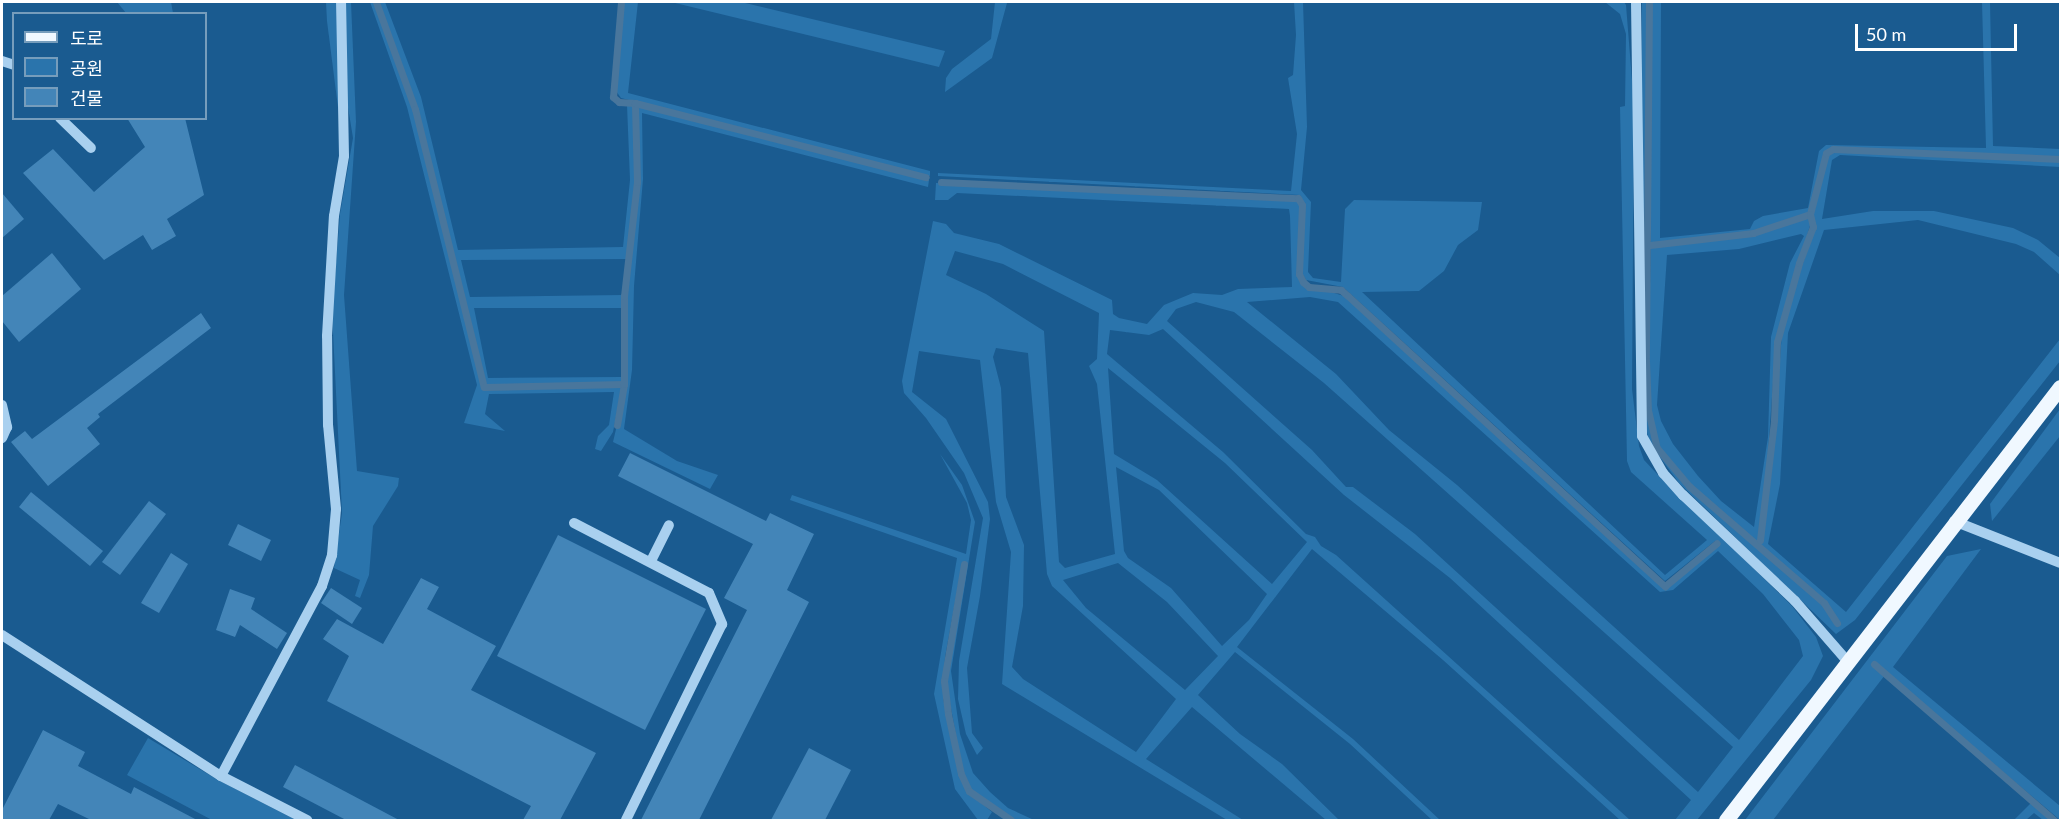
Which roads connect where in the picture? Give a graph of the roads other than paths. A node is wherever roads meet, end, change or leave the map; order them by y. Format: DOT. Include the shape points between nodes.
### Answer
graph roads {
  1 [pos="341,2"];
  2 [pos="1636,2"];
  3 [pos="62,120"];
  4 [pos="91,148"];
  5 [pos="2061,387"];
  6 [pos="2,405"];
  7 [pos="2,438"];
  8 [pos="1954,521"];
  9 [pos="574,523"];
  10 [pos="669,525"];
  11 [pos="651,561"];
  12 [pos="2061,563"];
  13 [pos="2,635"];
  14 [pos="1848,662"];
  15 [pos="221,776"];
  16 [pos="307,820"];
  17 [pos="626,820"];
  18 [pos="1726,820"];
  1 -- 15 [label="street" via="344,156 334,216 327,327 327,425 336,508 332,555 322,586"];
  2 -- 14 [label="street" via="1642,436 1676,487 1795,601"];
  3 -- 4 [label="street"];
  5 -- 8 [label="main road"];
  6 -- 7 [label="street" via="7,427"];
  8 -- 12 [label="street"];
  8 -- 14 [label="main road"];
  9 -- 11 [label="street"];
  10 -- 11 [label="street"];
  11 -- 17 [label="street" via="710,593 722,624"];
  13 -- 15 [label="street"];
  14 -- 18 [label="main road"];
  15 -- 16 [label="street"];
}
